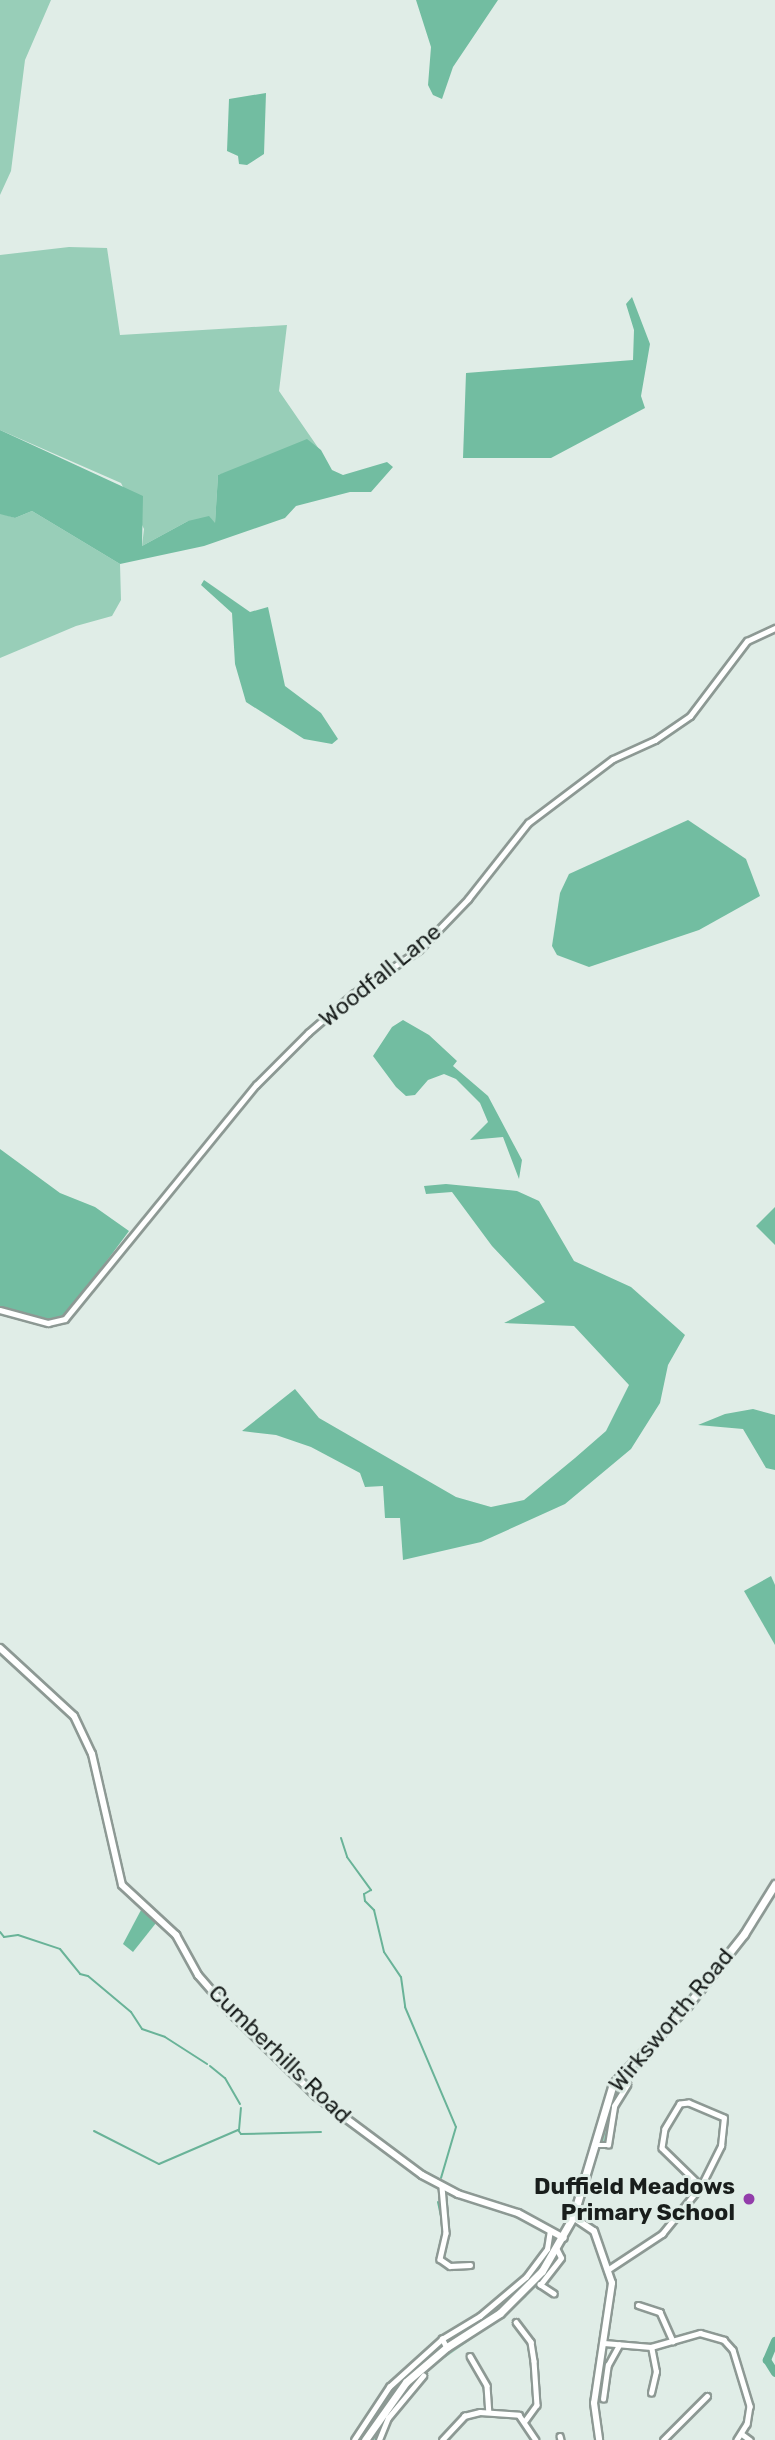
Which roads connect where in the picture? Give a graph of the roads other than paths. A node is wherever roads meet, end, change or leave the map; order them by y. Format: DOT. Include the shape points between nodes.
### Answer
graph roads {
  1 [pos="775,628"];
  2 [pos="0,1310"];
  3 [pos="0,1648"];
  4 [pos="775,1884"];
  5 [pos="627,2085"];
  6 [pos="594,2145"];
  7 [pos="701,2186"];
  8 [pos="442,2187"];
  9 [pos="573,2217"];
  10 [pos="550,2231"];
  11 [pos="564,2238"];
  12 [pos="557,2250"];
  13 [pos="470,2264"];
  14 [pos="609,2269"];
  15 [pos="529,2280"];
  16 [pos="554,2294"];
  17 [pos="636,2306"];
  18 [pos="516,2322"];
  19 [pos="442,2339"];
  20 [pos="673,2341"];
  21 [pos="604,2343"];
  22 [pos="619,2345"];
  23 [pos="447,2347"];
  24 [pos="651,2347"];
  25 [pos="470,2356"];
  26 [pos="423,2376"];
  27 [pos="651,2393"];
  28 [pos="707,2396"];
  29 [pos="603,2399"];
  30 [pos="489,2412"];
  31 [pos="526,2420"];
  32 [pos="742,2434"];
  33 [pos="596,2439"];
  34 [pos="354,2440"];
  35 [pos="365,2440"];
  36 [pos="379,2440"];
  37 [pos="442,2440"];
  38 [pos="536,2440"];
  39 [pos="663,2440"];
  40 [pos="737,2440"];
  41 [pos="750,2440"];
  1 -- 2 [label="street, Woodfall Lane" via="747,641 690,716 655,740 613,759 528,822 468,899 419,950 353,994 308,1033 256,1085 65,1319 48,1323"];
  3 -- 8 [label="street, Cumberhills Road" via="63,1704 82,1729 98,1776 122,1885 176,1935 198,1975 231,2013 316,2096"];
  4 -- 6 [label="main road, Wirksworth Road" via="744,1934 687,2006 613,2084"];
  5 -- 6 [label="street" via="614,2106 608,2145"];
  6 -- 9 [label="main road, Wirksworth Road"];
  7 -- 7 [label="street" via="721,2146 726,2123 689,2103 673,2110 665,2129 665,2154"];
  7 -- 14 [label="street" via="662,2234"];
  8 -- 10 [label="street, Cumberhills Road" via="518,2213"];
  8 -- 13 [label="street" via="446,2233 440,2259 450,2266"];
  9 -- 11 [label="main road, Wirksworth Road"];
  9 -- 14 [label="street" via="594,2231"];
  10 -- 11 [label="street, Cumberhills Road"];
  10 -- 15 [label="street" via="547,2249"];
  11 -- 12 [label="main road, Wirksworth Road"];
  12 -- 15 [label="main road, Wirksworth Road"];
  12 -- 16 [label="street" via="561,2258 540,2284"];
  14 -- 21 [label="street" via="612,2296"];
  15 -- 19 [label="street"];
  15 -- 23 [label="main road, Wirksworth Road" via="500,2313"];
  17 -- 20 [label="street" via="660,2312"];
  18 -- 31 [label="street" via="531,2342 534,2361 537,2404"];
  19 -- 23 [label="street"];
  19 -- 34 [label="street" via="389,2387"];
  20 -- 24 [label="street"];
  20 -- 32 [label="street" via="710,2334 733,2350 750,2406"];
  21 -- 22 [label="street"];
  21 -- 33 [label="street" via="594,2410"];
  22 -- 24 [label="street"];
  22 -- 29 [label="street" via="608,2365"];
  23 -- 35 [label="main road, Wirksworth Road" via="392,2398"];
  24 -- 27 [label="street" via="656,2372"];
  25 -- 30 [label="street" via="487,2386"];
  26 -- 36 [label="street" via="388,2418"];
  28 -- 39 [label="street"];
  30 -- 31 [label="street"];
  30 -- 37 [label="street" via="464,2416"];
  31 -- 38 [label="street"];
  32 -- 40 [label="street"];
  32 -- 41 [label="street"];
}
